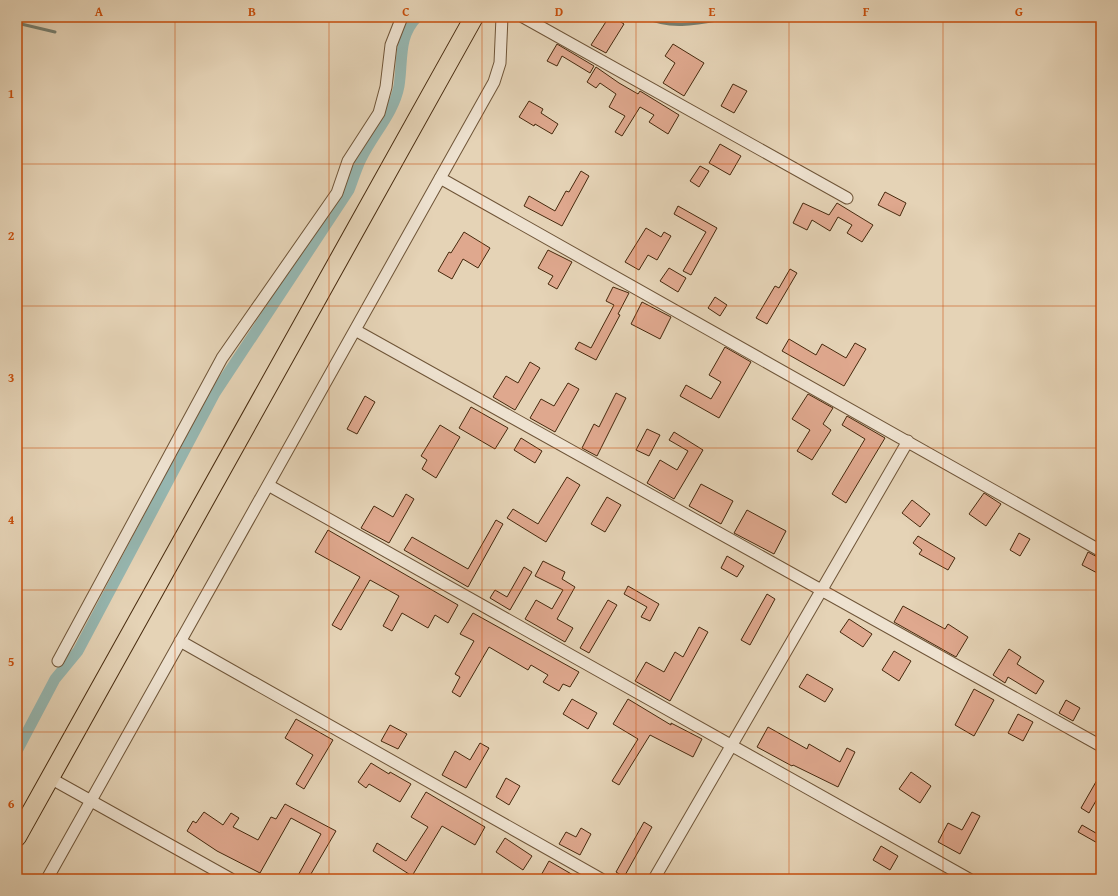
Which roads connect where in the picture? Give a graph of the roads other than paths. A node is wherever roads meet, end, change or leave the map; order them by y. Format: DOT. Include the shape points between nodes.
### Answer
graph roads {
  1 [pos="402,17"];
  2 [pos="474,17"];
  3 [pos="502,17"];
  4 [pos="523,17"];
  5 [pos="440,178"];
  6 [pos="846,198"];
  7 [pos="355,330"];
  8 [pos="908,441"];
  9 [pos="268,485"];
  10 [pos="1101,552"];
  11 [pos="821,590"];
  12 [pos="180,642"];
  13 [pos="58,662"];
  14 [pos="731,745"];
  15 [pos="1101,746"];
  16 [pos="50,778"];
  17 [pos="91,800"];
  18 [pos="17,837"];
  19 [pos="46,879"];
  20 [pos="231,879"];
  21 [pos="601,879"];
  22 [pos="654,879"];
  23 [pos="969,879"];
  1 -- 13 [label="street" via="391,45 386,87 379,113 348,161 337,193 222,358"];
  2 -- 16 [label="highway"];
  3 -- 5 [label="street" via="500,63 494,82"];
  4 -- 6 [label="street"];
  5 -- 7 [label="street"];
  5 -- 8 [label="street"];
  7 -- 9 [label="street"];
  7 -- 11 [label="street"];
  8 -- 10 [label="street"];
  8 -- 11 [label="street"];
  9 -- 12 [label="street"];
  9 -- 14 [label="street"];
  11 -- 14 [label="street"];
  11 -- 15 [label="street"];
  12 -- 17 [label="street"];
  12 -- 21 [label="street"];
  14 -- 22 [label="street"];
  14 -- 23 [label="street"];
  16 -- 17 [label="street"];
  16 -- 18 [label="highway"];
  17 -- 19 [label="street"];
  17 -- 20 [label="street"];
}
